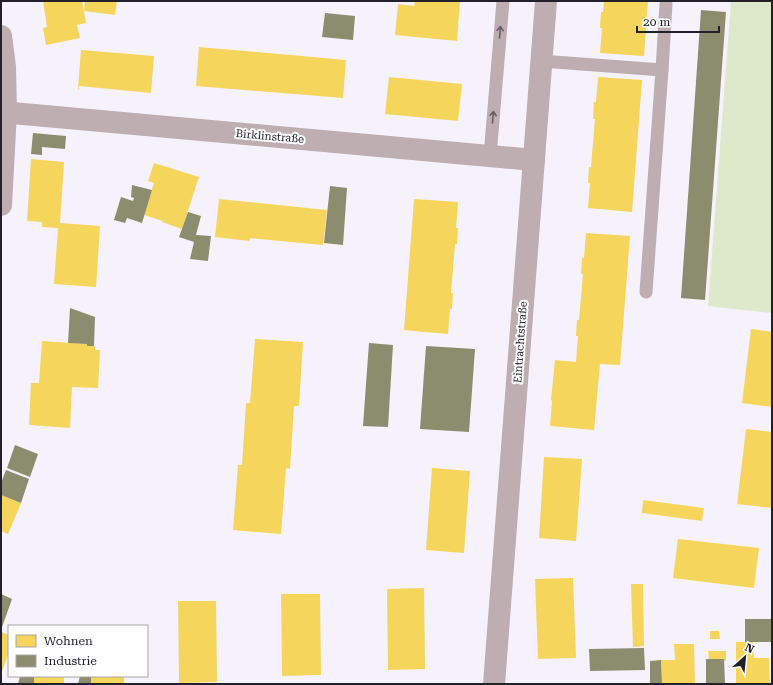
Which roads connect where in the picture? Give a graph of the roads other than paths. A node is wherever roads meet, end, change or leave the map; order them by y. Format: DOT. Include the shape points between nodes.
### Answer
graph roads {
  1 [pos="503,1"];
  2 [pos="546,1"];
  3 [pos="666,4"];
  4 [pos="1,36"];
  5 [pos="541,61"];
  6 [pos="662,70"];
  7 [pos="4,112"];
  8 [pos="490,156"];
  9 [pos="534,160"];
  10 [pos="1,205"];
  11 [pos="646,292"];
  12 [pos="494,684"];
  8 -- 1 [label="lane, one-way"];
  2 -- 5 [label="street, Eintrachtstraße"];
  3 -- 6 [label="lane"];
  4 -- 7 [label="street" via="5,67"];
  5 -- 6 [label="lane"];
  5 -- 9 [label="street, Eintrachtstraße"];
  6 -- 11 [label="lane"];
  7 -- 8 [label="street, Birklinstraße"];
  7 -- 10 [label="street"];
  8 -- 9 [label="street, Birklinstraße"];
  9 -- 12 [label="street, Eintrachtstraße"];
}
